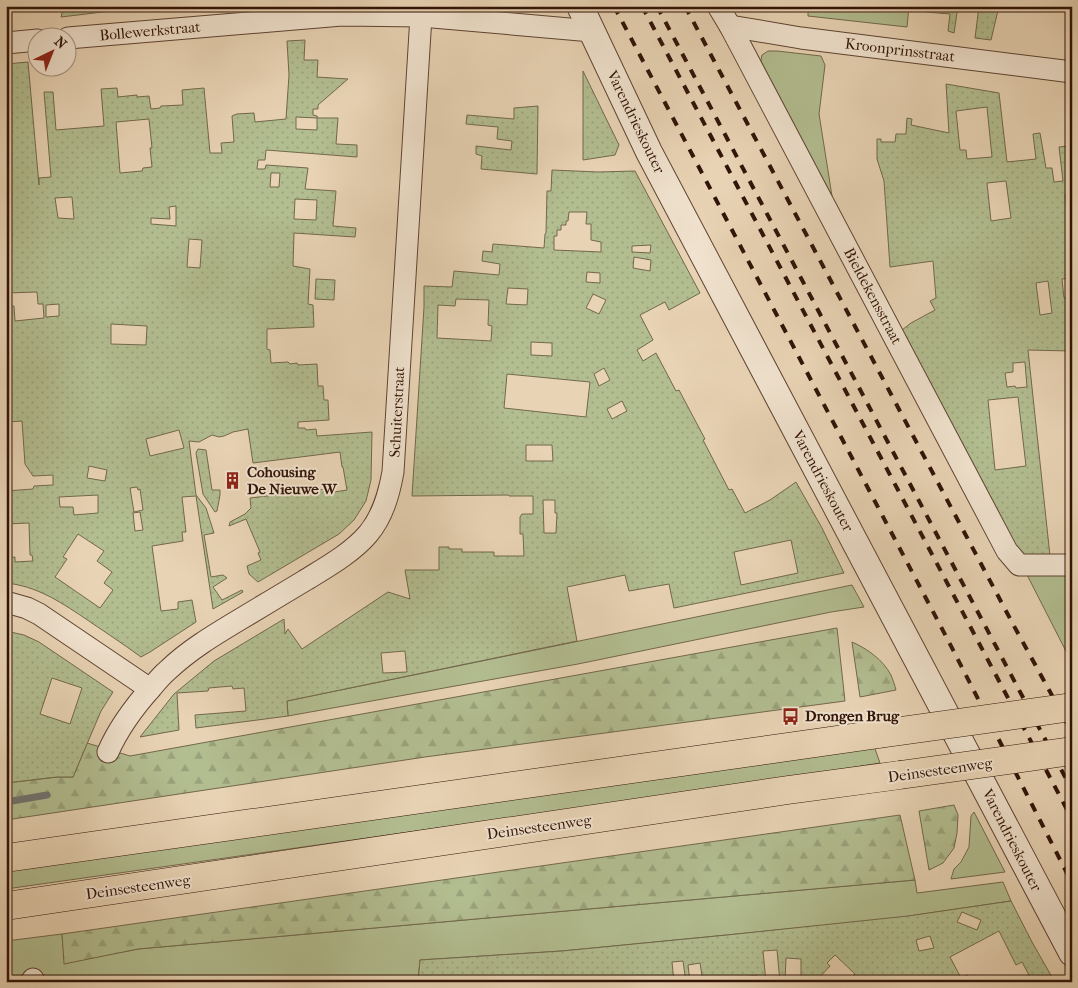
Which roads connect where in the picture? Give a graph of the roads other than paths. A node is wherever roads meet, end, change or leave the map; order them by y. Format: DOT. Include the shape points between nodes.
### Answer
graph roads {
  1 [pos="580,6"];
  2 [pos="718,6"];
  3 [pos="421,16"];
  4 [pos="730,26"];
  5 [pos="592,31"];
  6 [pos="78,37"];
  7 [pos="28,41"];
  8 [pos="6,43"];
  9 [pos="1072,72"];
  10 [pos="1072,565"];
  11 [pos="6,602"];
  12 [pos="150,689"];
  13 [pos="1072,707"];
  14 [pos="108,752"];
  15 [pos="1072,752"];
  16 [pos="6,858"];
  17 [pos="6,906"];
  18 [pos="1072,953"];
  1 -- 5 [label="street, Varendrieskouter"];
  2 -- 4 [label="street, Bieldekensstraat"];
  3 -- 5 [label="street, Bollewerkstraat"];
  3 -- 6 [label="street, Bollewerkstraat" via="342,16"];
  3 -- 12 [label="street, Schuiterstraat" via="389,496 380,518 352,549 209,638 167,670"];
  4 -- 9 [label="street, Kroonprinsstraat"];
  4 -- 10 [label="street, Bieldekensstraat" via="1007,551 1019,565"];
  5 -- 18 [label="street, Varendrieskouter" via="649,152"];
  7 -- 8 [label="street"];
  11 -- 12 [label="street" via="39,614"];
  12 -- 14 [label="street, Schuiterstraat" via="116,734"];
  13 -- 16 [label="highway, bridge"];
  15 -- 17 [label="highway, Deinsesteenweg, bridge"];
}
